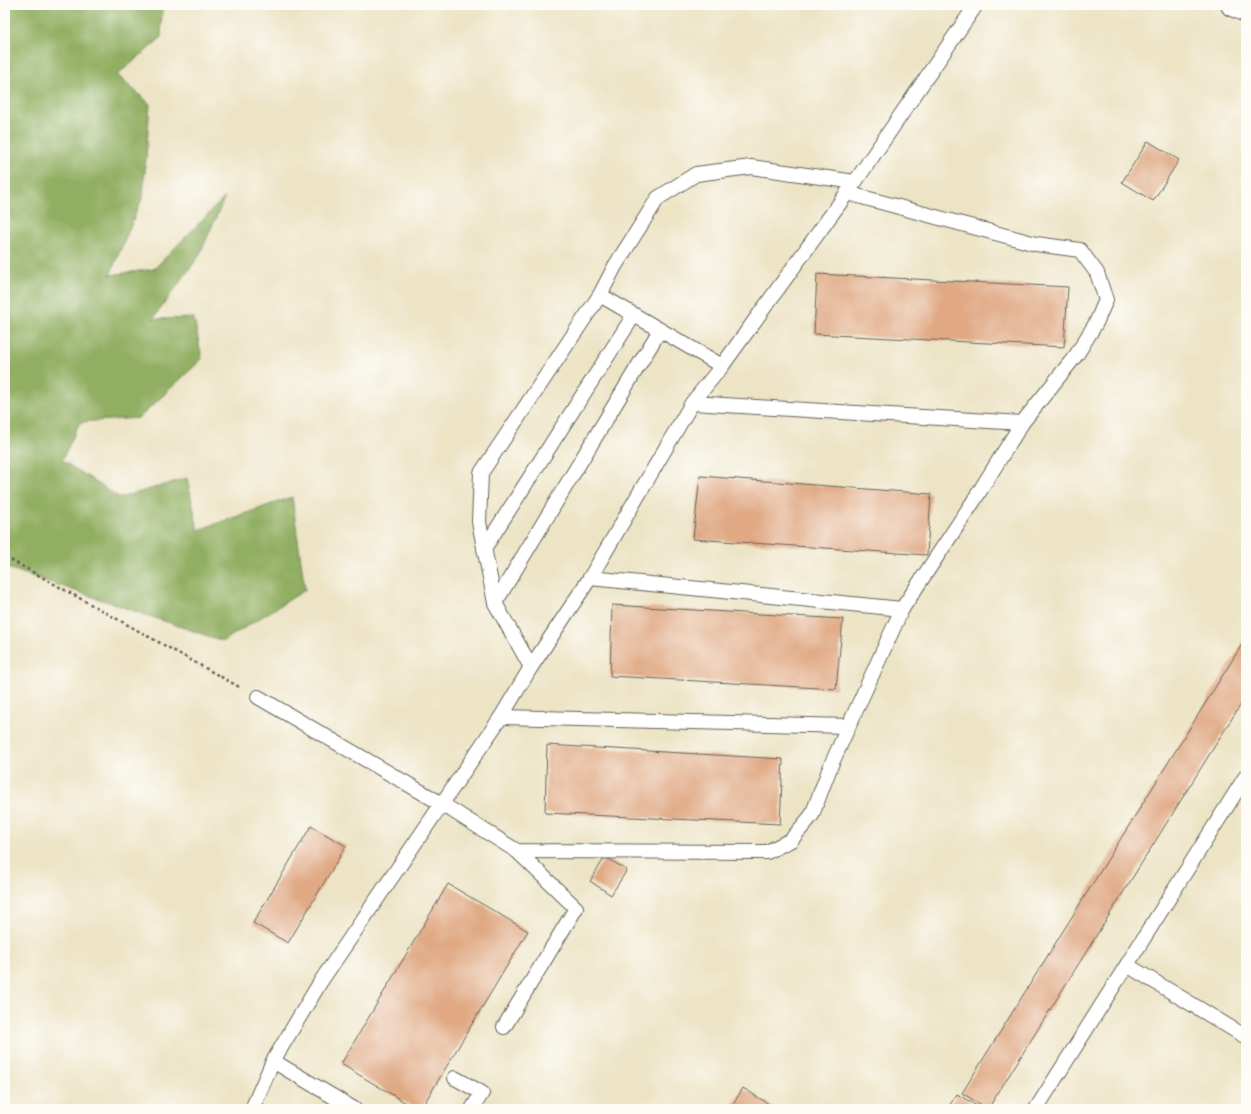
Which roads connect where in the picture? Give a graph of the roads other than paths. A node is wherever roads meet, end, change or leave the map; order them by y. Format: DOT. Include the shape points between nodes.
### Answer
graph roads {
  1 [pos="976,5"];
  2 [pos="1232,5"];
  3 [pos="1246,11"];
  4 [pos="851,187"];
  5 [pos="600,295"];
  6 [pos="634,315"];
  7 [pos="660,330"];
  8 [pos="722,366"];
  9 [pos="692,403"];
  10 [pos="1022,423"];
  11 [pos="484,548"];
  12 [pos="590,578"];
  13 [pos="495,603"];
  14 [pos="902,609"];
  15 [pos="530,667"];
  16 [pos="258,697"];
  17 [pos="501,717"];
  18 [pos="848,726"];
  19 [pos="1246,776"];
  20 [pos="442,804"];
  21 [pos="517,851"];
  22 [pos="1127,965"];
  23 [pos="504,1027"];
  24 [pos="1246,1037"];
  25 [pos="273,1061"];
  26 [pos="455,1078"];
  27 [pos="360,1107"];
  28 [pos="252,1109"];
  29 [pos="472,1109"];
  30 [pos="1036,1109"];
  1 -- 4 [label="lane"];
  2 -- 3 [label="street"];
  4 -- 5 [label="lane" via="751,167 696,174 658,198 614,266"];
  4 -- 8 [label="lane"];
  4 -- 10 [label="lane" via="1036,244 1080,250 1097,273 1106,300 1096,323 1077,354"];
  5 -- 6 [label="lane"];
  5 -- 11 [label="lane" via="481,473 479,522"];
  6 -- 7 [label="lane"];
  6 -- 11 [label="lane"];
  7 -- 8 [label="lane"];
  7 -- 13 [label="lane"];
  8 -- 9 [label="lane"];
  9 -- 10 [label="lane"];
  9 -- 12 [label="lane"];
  10 -- 14 [label="lane"];
  11 -- 13 [label="lane"];
  12 -- 14 [label="lane"];
  12 -- 15 [label="lane"];
  13 -- 15 [label="lane"];
  14 -- 18 [label="lane"];
  15 -- 17 [label="lane"];
  16 -- 20 [label="lane"];
  17 -- 18 [label="lane"];
  17 -- 20 [label="lane"];
  18 -- 21 [label="lane" via="812,815 791,840 767,852"];
  19 -- 22 [label="lane"];
  20 -- 21 [label="lane"];
  20 -- 25 [label="lane" via="321,981"];
  21 -- 23 [label="lane" via="576,908"];
  22 -- 24 [label="lane"];
  22 -- 30 [label="lane"];
  25 -- 27 [label="lane"];
  25 -- 28 [label="lane"];
  26 -- 29 [label="lane" via="482,1093"];
}
